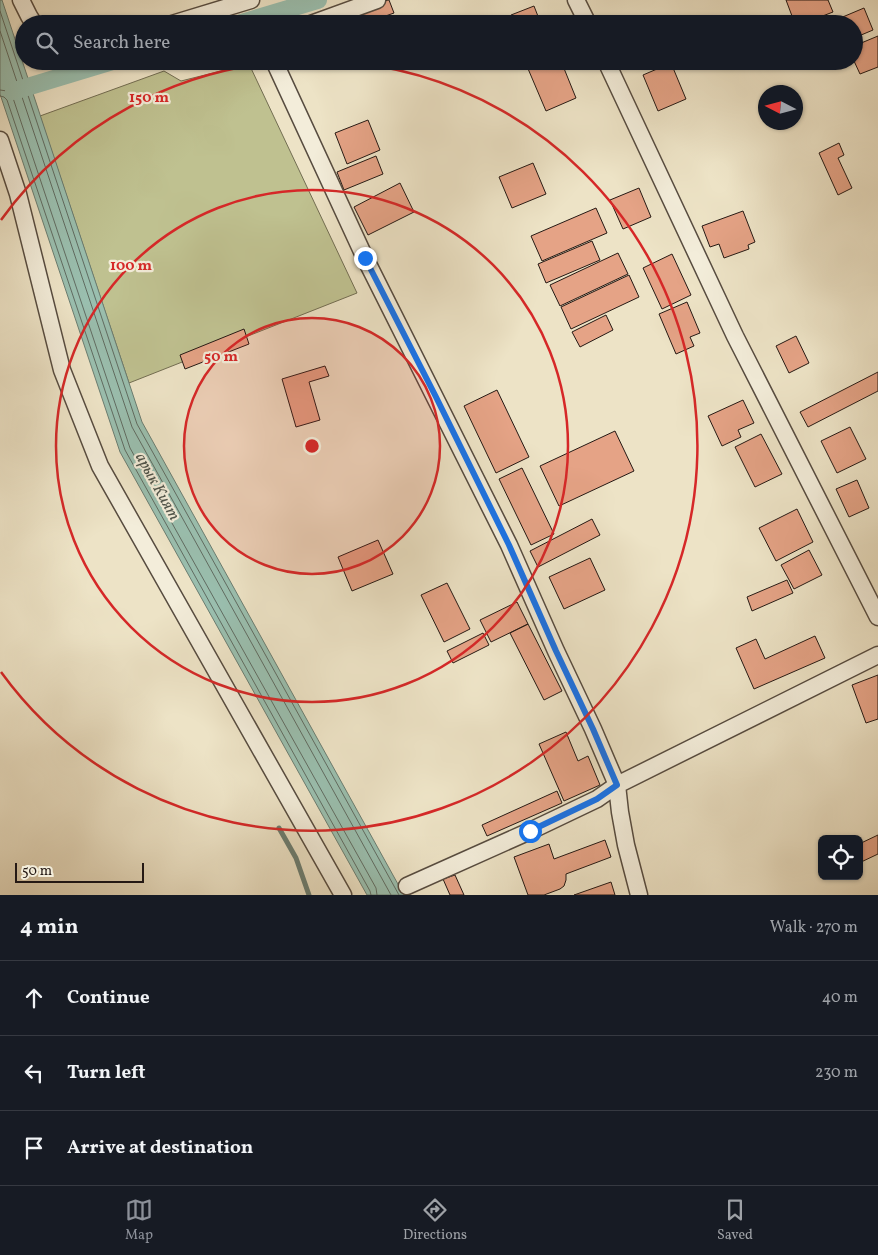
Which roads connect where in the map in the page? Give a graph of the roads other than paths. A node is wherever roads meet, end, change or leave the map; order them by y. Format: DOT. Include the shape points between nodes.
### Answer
graph roads {
  1 [pos="21,0"];
  2 [pos="251,0"];
  3 [pos="377,0"];
  4 [pos="576,0"];
  5 [pos="28,15"];
  6 [pos="202,15"];
  7 [pos="336,15"];
  8 [pos="584,15"];
  9 [pos="278,70"];
  10 [pos="610,70"];
  11 [pos="0,140"];
  12 [pos="878,617"];
  13 [pos="878,656"];
  14 [pos="617,785"];
  15 [pos="407,886"];
  16 [pos="343,895"];
  17 [pos="639,895"];
  1 -- 5 [label="street"];
  2 -- 6 [label="street"];
  3 -- 7 [label="street"];
  4 -- 8 [label="street"];
  9 -- 14 [label="street" via="365,258 509,545"];
  10 -- 12 [label="street" via="735,336"];
  11 -- 16 [label="street" via="18,194 62,370 100,466"];
  13 -- 14 [label="street"];
  14 -- 15 [label="street" via="597,799"];
  14 -- 17 [label="street" via="626,845"];
}
